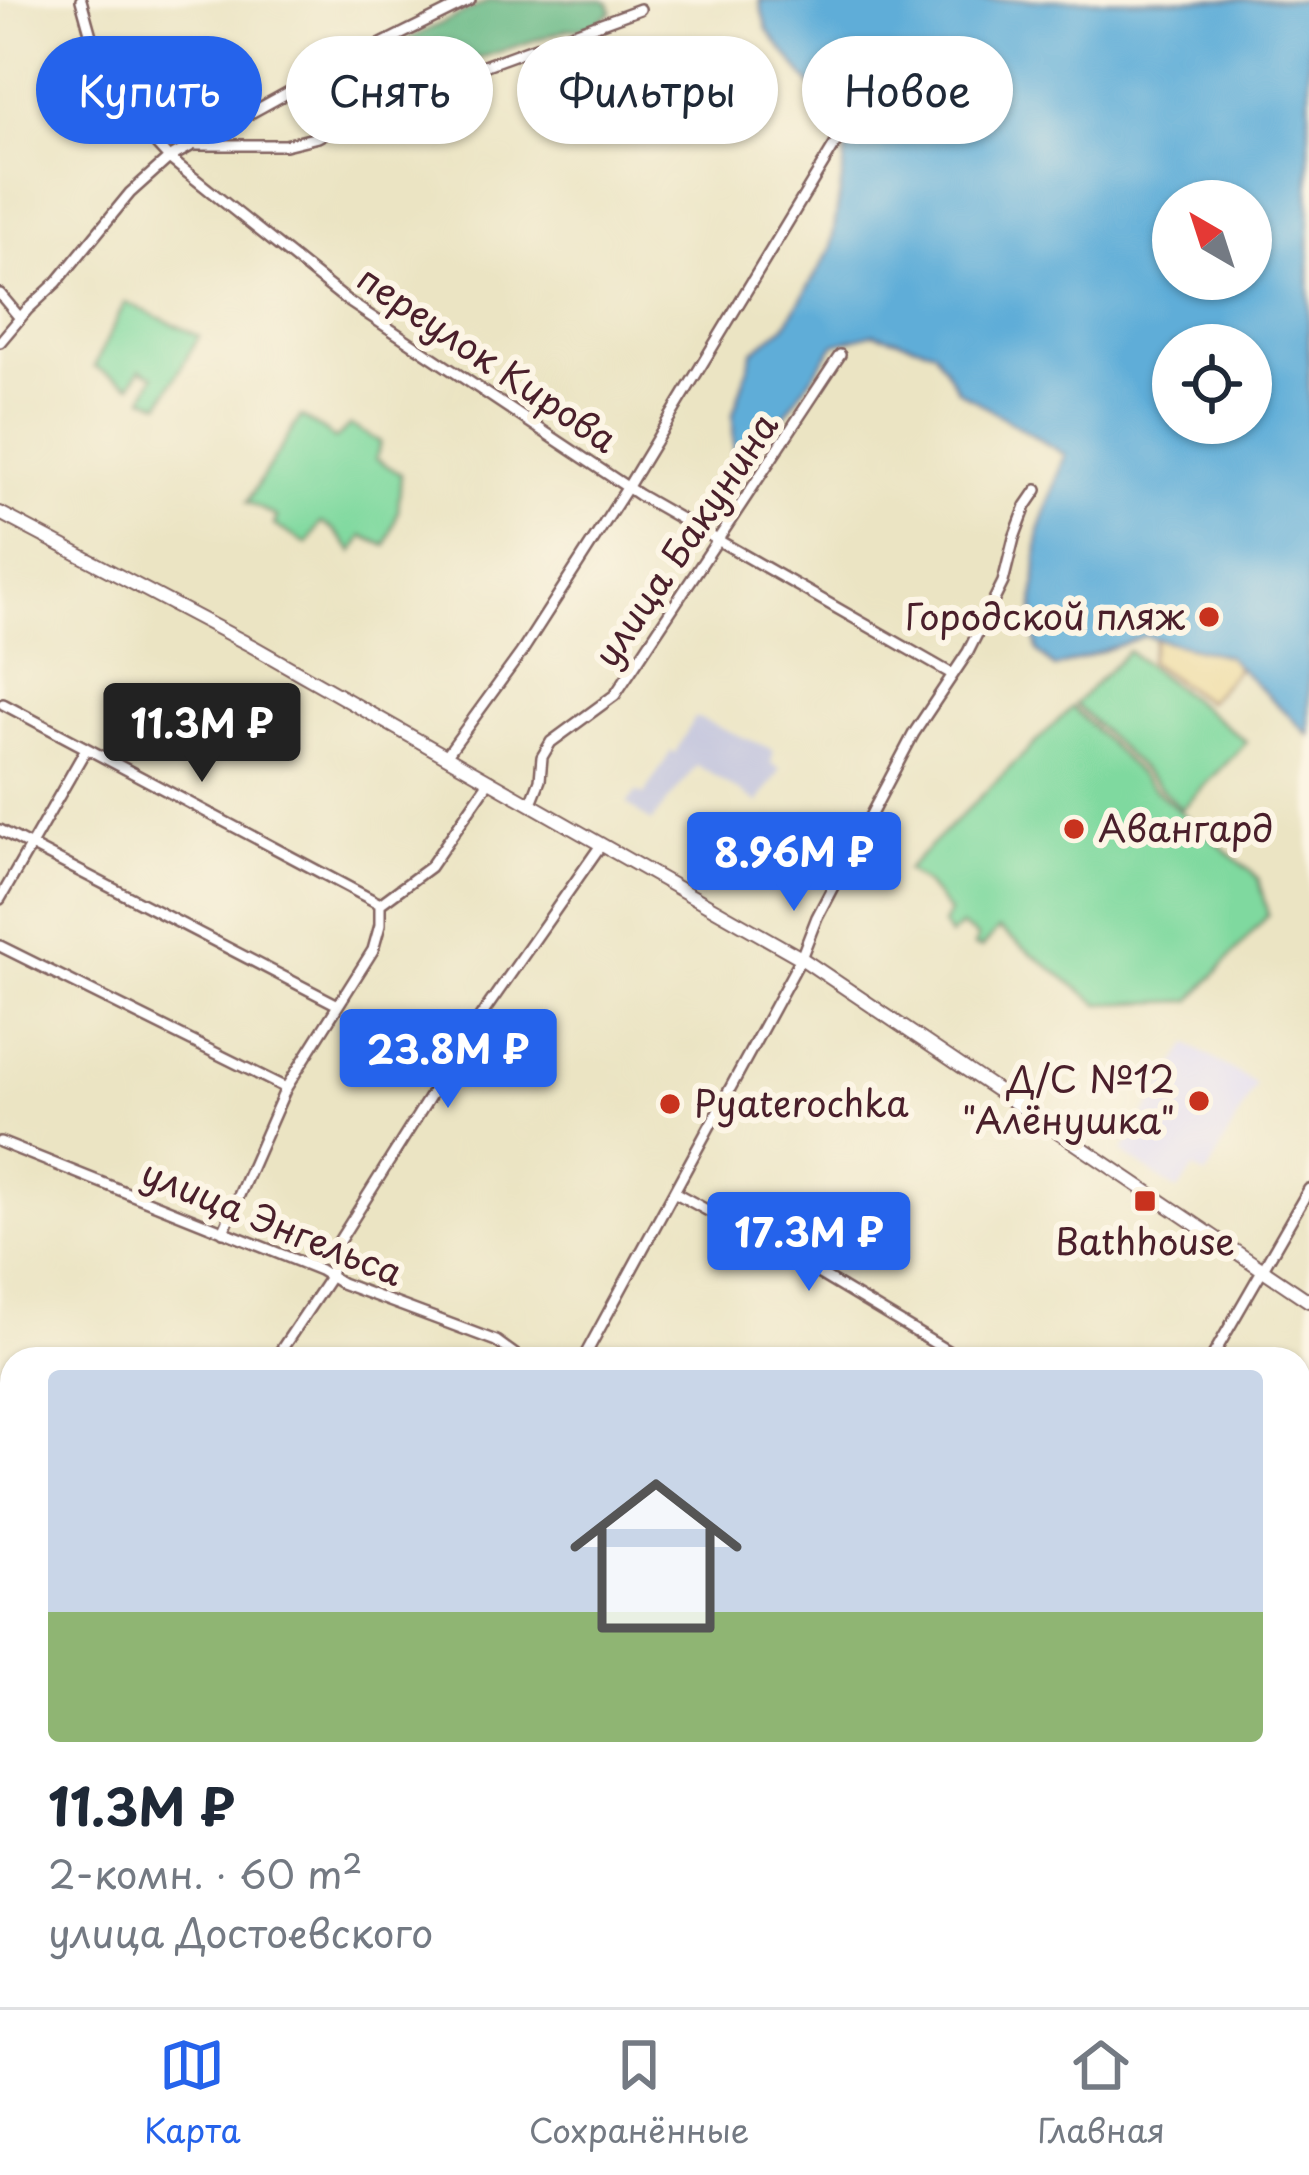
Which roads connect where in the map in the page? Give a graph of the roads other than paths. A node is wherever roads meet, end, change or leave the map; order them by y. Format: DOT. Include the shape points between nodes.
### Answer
graph roads {
  1 [pos="81,0"];
  2 [pos="470,0"];
  3 [pos="640,9"];
  4 [pos="262,109"];
  5 [pos="194,144"];
  6 [pos="835,144"];
  7 [pos="170,158"];
  8 [pos="0,294"];
  9 [pos="20,318"];
  10 [pos="0,342"];
  11 [pos="840,355"];
  12 [pos="629,485"];
  13 [pos="1037,490"];
  14 [pos="3,519"];
  15 [pos="720,541"];
  16 [pos="952,674"];
  17 [pos="2,704"];
  18 [pos="86,749"];
  19 [pos="446,756"];
  20 [pos="490,780"];
  21 [pos="531,803"];
  22 [pos="0,830"];
  23 [pos="30,845"];
  24 [pos="601,845"];
  25 [pos="0,899"];
  26 [pos="380,904"];
  27 [pos="0,946"];
  28 [pos="801,958"];
  29 [pos="336,1004"];
  30 [pos="286,1088"];
  31 [pos="0,1142"];
  32 [pos="1309,1189"];
  33 [pos="674,1192"];
  34 [pos="224,1232"];
  35 [pos="1264,1270"];
  36 [pos="330,1277"];
  37 [pos="1309,1301"];
  38 [pos="283,1347"];
  39 [pos="504,1347"];
  40 [pos="590,1347"];
  41 [pos="941,1347"];
  42 [pos="1218,1347"];
  1 -- 7 [label="street, переулок Кирова" via="113,98"];
  2 -- 4 [label="street"];
  3 -- 5 [label="street" via="374,106 319,137 285,145"];
  5 -- 7 [label="street"];
  6 -- 12 [label="street, улица Бакунина"];
  7 -- 9 [label="street"];
  7 -- 12 [label="street, переулок Кирова" via="345,298"];
  8 -- 9 [label="street"];
  9 -- 10 [label="street"];
  11 -- 15 [label="street, улица Бакунина"];
  12 -- 15 [label="street, переулок Кирова"];
  12 -- 19 [label="street, улица Бакунина"];
  13 -- 16 [label="street" via="1003,582"];
  14 -- 19 [label="street"];
  15 -- 16 [label="street, переулок Кирова"];
  15 -- 21 [label="street, улица Бакунина" via="616,695 551,742"];
  16 -- 28 [label="street"];
  17 -- 18 [label="street"];
  18 -- 23 [label="street"];
  18 -- 26 [label="street"];
  19 -- 20 [label="street"];
  20 -- 21 [label="street"];
  20 -- 26 [label="street" via="430,867"];
  21 -- 24 [label="street"];
  22 -- 23 [label="street"];
  23 -- 25 [label="street"];
  23 -- 29 [label="street"];
  24 -- 28 [label="street"];
  24 -- 36 [label="street" via="336,1246"];
  26 -- 29 [label="street" via="373,950"];
  27 -- 30 [label="street"];
  28 -- 33 [label="street"];
  28 -- 35 [label="street"];
  29 -- 30 [label="street"];
  30 -- 34 [label="street"];
  31 -- 34 [label="street, улица Энгельса"];
  32 -- 35 [label="street"];
  33 -- 40 [label="street"];
  33 -- 41 [label="street"];
  34 -- 36 [label="street, улица Энгельса"];
  35 -- 37 [label="street"];
  35 -- 42 [label="street"];
  36 -- 38 [label="street"];
  36 -- 39 [label="street, улица Энгельса"];
}
